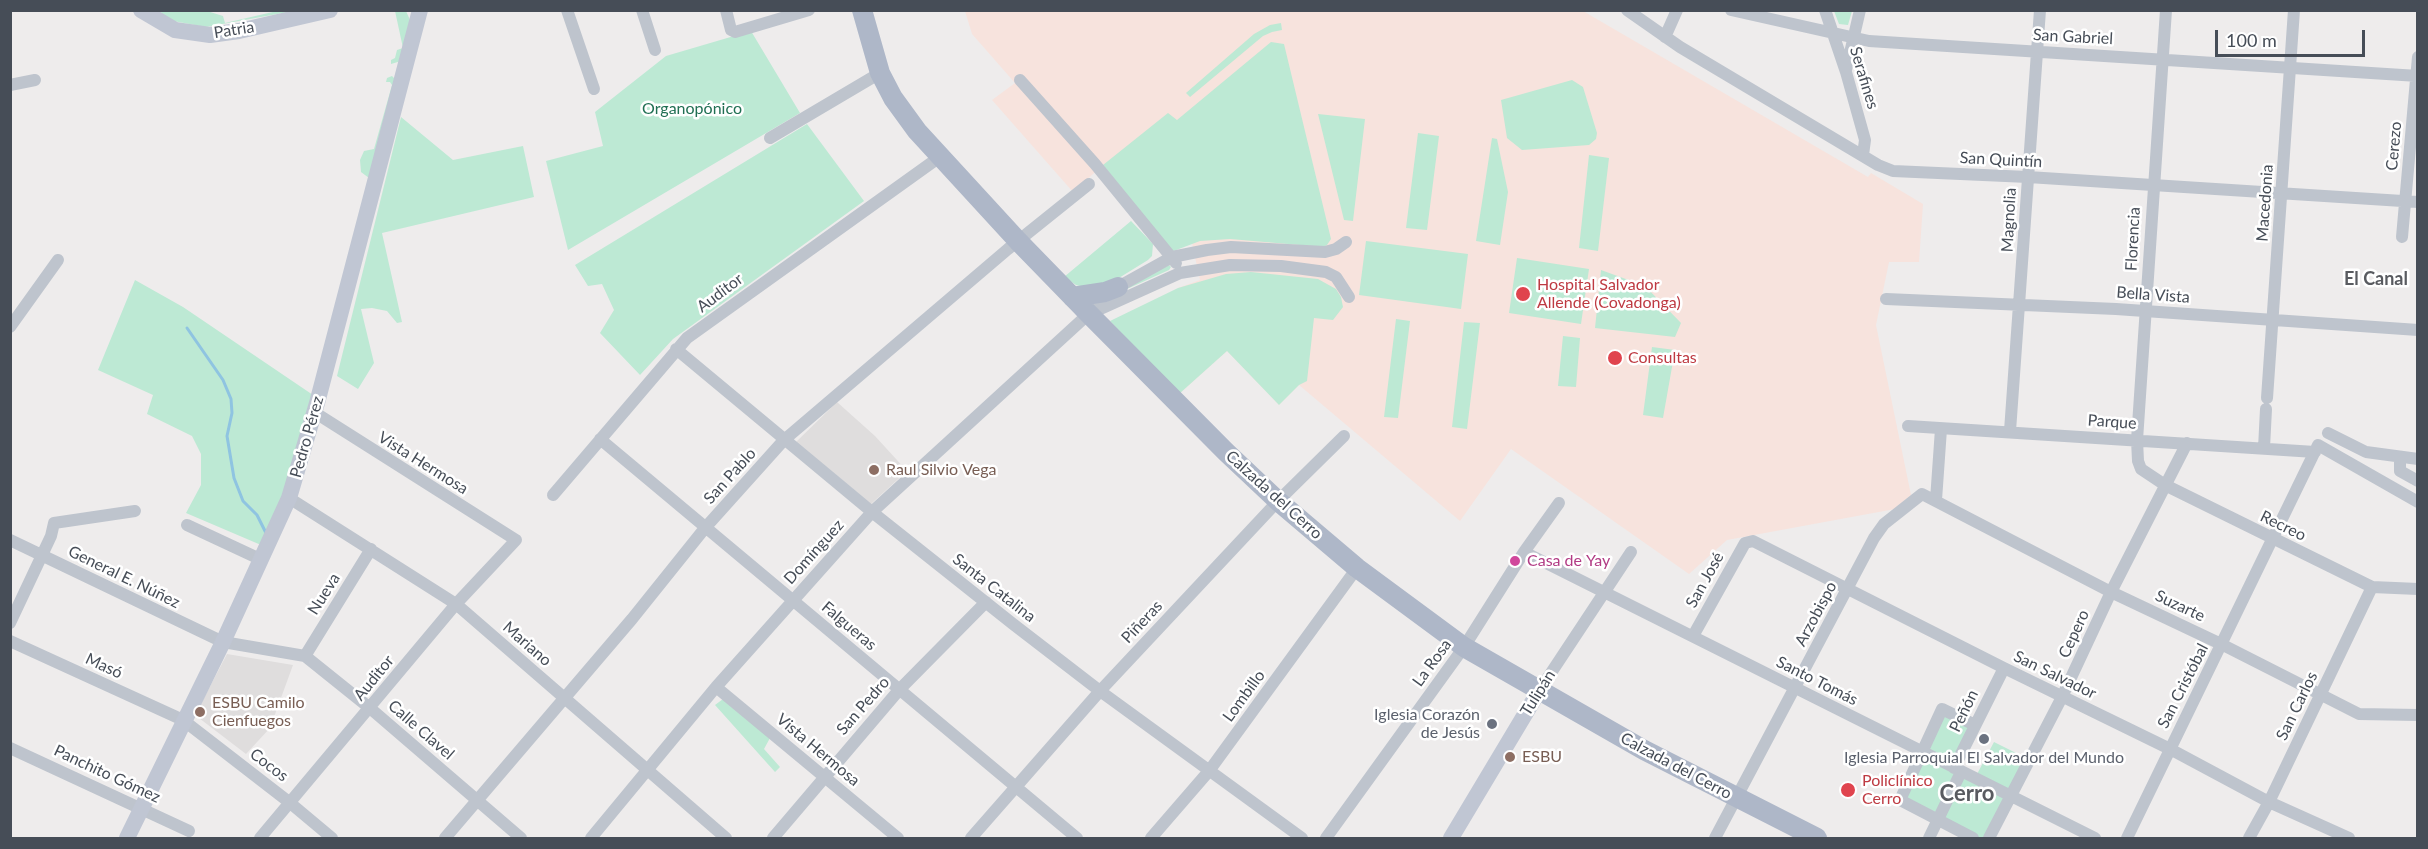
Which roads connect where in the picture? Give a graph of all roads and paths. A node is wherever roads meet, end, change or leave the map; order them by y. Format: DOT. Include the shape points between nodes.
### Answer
graph roads {
  1 [pos="330,10"];
  2 [pos="410,10"];
  3 [pos="420,10"];
  4 [pos="567,10"];
  5 [pos="642,10"];
  6 [pos="726,10"];
  7 [pos="809,10"];
  8 [pos="862,10"];
  9 [pos="1628,10"];
  10 [pos="1677,10"];
  11 [pos="1731,10"];
  12 [pos="1825,10"];
  13 [pos="1860,10"];
  14 [pos="2040,10"];
  15 [pos="2166,10"];
  16 [pos="2294,10"];
  17 [pos="146,12"];
  18 [pos="415,29"];
  19 [pos="1832,32"];
  20 [pos="1853,36"];
  21 [pos="1665,37"];
  22 [pos="656,50"];
  23 [pos="2037,51"];
  24 [pos="2418,57"];
  25 [pos="2163,58"];
  26 [pos="2289,68"];
  27 [pos="1846,72"];
  28 [pos="880,73"];
  29 [pos="2417,76"];
  30 [pos="35,80"];
  31 [pos="1020,80"];
  32 [pos="10,85"];
  33 [pos="594,89"];
  34 [pos="770,138"];
  35 [pos="1863,155"];
  36 [pos="941,156"];
  37 [pos="2028,177"];
  38 [pos="1089,184"];
  39 [pos="2153,186"];
  40 [pos="2282,195"];
  41 [pos="2412,201"];
  42 [pos="2402,237"];
  43 [pos="1018,241"];
  44 [pos="1346,242"];
  45 [pos="1173,257"];
  46 [pos="58,260"];
  47 [pos="1180,273"];
  48 [pos="1118,287"];
  49 [pos="1072,297"];
  50 [pos="1349,297"];
  51 [pos="1886,299"];
  52 [pos="2019,304"];
  53 [pos="2116,309"];
  54 [pos="2146,311"];
  55 [pos="1089,314"];
  56 [pos="2273,319"];
  57 [pos="2146,326"];
  58 [pos="10,327"];
  59 [pos="2418,330"];
  60 [pos="676,349"];
  61 [pos="314,412"];
  62 [pos="1908,426"];
  63 [pos="1941,429"];
  64 [pos="2010,431"];
  65 [pos="2328,433"];
  66 [pos="1344,436"];
  67 [pos="600,439"];
  68 [pos="784,440"];
  69 [pos="2137,440"];
  70 [pos="2187,443"];
  71 [pos="2264,448"];
  72 [pos="2315,452"];
  73 [pos="2400,458"];
  74 [pos="2418,459"];
  75 [pos="2141,469"];
  76 [pos="2418,481"];
  77 [pos="2165,485"];
  78 [pos="554,495"];
  79 [pos="289,498"];
  80 [pos="1936,500"];
  81 [pos="1278,501"];
  82 [pos="2418,502"];
  83 [pos="1559,503"];
  84 [pos="135,510"];
  85 [pos="872,512"];
  86 [pos="187,525"];
  87 [pos="705,528"];
  88 [pos="2272,539"];
  89 [pos="10,540"];
  90 [pos="516,540"];
  91 [pos="1749,541"];
  92 [pos="371,549"];
  93 [pos="1524,552"];
  94 [pos="1631,552"];
  95 [pos="41,555"];
  96 [pos="262,560"];
  97 [pos="1357,568"];
  98 [pos="2372,587"];
  99 [pos="1848,588"];
  100 [pos="2418,589"];
  101 [pos="1604,592"];
  102 [pos="2111,592"];
  103 [pos="792,600"];
  104 [pos="986,602"];
  105 [pos="456,604"];
  106 [pos="10,623"];
  107 [pos="1693,636"];
  108 [pos="10,640"];
  109 [pos="223,642"];
  110 [pos="2223,645"];
  111 [pos="1464,647"];
  112 [pos="305,656"];
  113 [pos="2004,668"];
  114 [pos="716,687"];
  115 [pos="899,690"];
  116 [pos="1795,690"];
  117 [pos="1100,691"];
  118 [pos="1539,691"];
  119 [pos="2320,696"];
  120 [pos="2062,697"];
  121 [pos="563,698"];
  122 [pos="371,709"];
  123 [pos="2418,715"];
  124 [pos="183,720"];
  125 [pos="1976,725"];
  126 [pos="10,748"];
  127 [pos="2170,749"];
  128 [pos="1922,752"];
  129 [pos="1958,770"];
  130 [pos="647,771"];
  131 [pos="1209,771"];
  132 [pos="824,776"];
  133 [pos="1017,788"];
  134 [pos="2010,796"];
  135 [pos="1737,798"];
  136 [pos="289,801"];
  137 [pos="477,801"];
  138 [pos="2269,802"];
  139 [pos="141,808"];
  140 [pos="1938,821"];
  141 [pos="189,831"];
  142 [pos="127,838"];
  143 [pos="260,838"];
  144 [pos="332,838"];
  145 [pos="445,838"];
  146 [pos="521,838"];
  147 [pos="591,838"];
  148 [pos="726,838"];
  149 [pos="773,838"];
  150 [pos="898,838"];
  151 [pos="971,838"];
  152 [pos="1077,838"];
  153 [pos="1151,838"];
  154 [pos="1302,838"];
  155 [pos="1326,838"];
  156 [pos="1451,838"];
  157 [pos="1715,838"];
  158 [pos="1817,838"];
  159 [pos="1929,838"];
  160 [pos="1973,838"];
  161 [pos="1989,838"];
  162 [pos="2095,838"];
  163 [pos="2127,838"];
  164 [pos="2249,838"];
  165 [pos="2349,838"];
  1 -- 17 [label="street, Patria" via="210,35 176,30"];
  2 -- 18 [label="street"];
  3 -- 18 [label="street, Pedro Pérez"];
  4 -- 33 [label="street"];
  5 -- 22 [label="street"];
  6 -- 7 [label="street" via="735,32"];
  8 -- 28 [label="main road, Calzada del Cerro"];
  9 -- 21 [label="street, San Quintín"];
  10 -- 21 [label="street"];
  11 -- 19 [label="street, San Gabriel"];
  12 -- 19 [label="street, Serafines"];
  13 -- 20 [label="street"];
  14 -- 23 [label="street, Magnolia"];
  15 -- 25 [label="street, Florencia"];
  16 -- 26 [label="street, Macedonia"];
  18 -- 61 [label="street, Pedro Pérez"];
  19 -- 20 [label="street, San Gabriel"];
  19 -- 27 [label="street, Serafines"];
  20 -- 23 [label="street, San Gabriel" via="1880,42"];
  20 -- 27 [label="street"];
  21 -- 35 [label="street, San Quintín"];
  23 -- 25 [label="street, San Gabriel"];
  23 -- 37 [label="street, Magnolia"];
  24 -- 29 [label="street, Cerezo"];
  25 -- 26 [label="street, San Gabriel"];
  25 -- 39 [label="street, Florencia"];
  26 -- 29 [label="street, San Gabriel"];
  26 -- 40 [label="street, Macedonia"];
  27 -- 35 [label="street, Serafines" via="1865,140"];
  28 -- 34 [label="street"];
  28 -- 36 [label="main road, Calzada del Cerro" via="901,110"];
  29 -- 41 [label="street, Cerezo"];
  30 -- 32 [label="street"];
  31 -- 45 [label="street"];
  35 -- 37 [label="street, San Quintín" via="1893,171"];
  36 -- 43 [label="main road, Calzada del Cerro"];
  36 -- 60 [label="street, Auditor" via="757,286"];
  37 -- 39 [label="street, San Quintín"];
  37 -- 52 [label="street, Magnolia"];
  38 -- 43 [label="street, San Pablo"];
  39 -- 40 [label="street, San Quintín"];
  39 -- 54 [label="street, Florencia"];
  40 -- 41 [label="street, San Quintín"];
  40 -- 56 [label="street, Macedonia"];
  41 -- 42 [label="street, Cerezo"];
  43 -- 49 [label="main road, Calzada del Cerro"];
  43 -- 68 [label="street, San Pablo"];
  44 -- 45 [label="street, Domínguez" via="1325,252 1231,247"];
  45 -- 47 [label="street"];
  45 -- 48 [label="street, Domínguez"];
  46 -- 58 [label="street"];
  47 -- 50 [label="street, Domínguez" via="1252,264 1326,272 1336,277"];
  47 -- 55 [label="street, Domínguez"];
  48 -- 49 [label="main road"];
  48 -- 55 [label="street, Domínguez"];
  49 -- 55 [label="main road, Calzada del Cerro"];
  51 -- 52 [label="street, Bella Vista"];
  52 -- 53 [label="street, Bella Vista"];
  52 -- 64 [label="street, Magnolia"];
  53 -- 54 [label="street, Bella Vista"];
  53 -- 57 [label="street"];
  54 -- 56 [label="street, Bella Vista"];
  54 -- 57 [label="street, Florencia"];
  55 -- 81 [label="main road, Calzada del Cerro"];
  55 -- 85 [label="street, Domínguez"];
  56 -- 59 [label="street, Bella Vista"];
  56 -- 71 [label="street, Macedonia"];
  57 -- 69 [label="street, Florencia"];
  60 -- 67 [label="street, Auditor"];
  60 -- 68 [label="street, Santa Catalina"];
  61 -- 79 [label="street, Pedro Pérez"];
  61 -- 90 [label="street, Vista Hermosa"];
  62 -- 63 [label="street, Parque"];
  63 -- 64 [label="street, Parque"];
  63 -- 80 [label="street"];
  64 -- 69 [label="street, Parque"];
  65 -- 73 [label="street" via="2366,452"];
  66 -- 81 [label="street, Piñeras"];
  67 -- 78 [label="street, Auditor"];
  67 -- 87 [label="street, Falgueras"];
  68 -- 85 [label="street, Santa Catalina"];
  68 -- 87 [label="street, San Pablo"];
  69 -- 70 [label="street, Parque"];
  69 -- 75 [label="street, Florencia"];
  70 -- 71 [label="street, Parque"];
  70 -- 77 [label="street, Cepero"];
  71 -- 72 [label="street, Parque"];
  72 -- 82 [label="street, Parque" via="2318,445"];
  72 -- 88 [label="street, San Cristóbal"];
  73 -- 74 [label="street"];
  73 -- 76 [label="street" via="2400,471"];
  75 -- 77 [label="street, Recreo"];
  77 -- 88 [label="street, Recreo"];
  77 -- 102 [label="street, Cepero"];
  79 -- 92 [label="street, Mariano"];
  79 -- 96 [label="street, Pedro Pérez"];
  80 -- 99 [label="street, Arzobispo" via="1922,494 1884,524"];
  80 -- 102 [label="street, Suzarte"];
  81 -- 97 [label="main road, Calzada del Cerro"];
  81 -- 117 [label="street, Piñeras"];
  83 -- 93 [label="street, La Rosa"];
  84 -- 95 [label="street" via="56,522"];
  85 -- 103 [label="street, Domínguez"];
  85 -- 104 [label="street, Santa Catalina"];
  86 -- 96 [label="street"];
  87 -- 103 [label="street, Falgueras"];
  87 -- 121 [label="street, San Pablo"];
  88 -- 98 [label="street, Recreo"];
  88 -- 110 [label="street, San Cristóbal"];
  89 -- 95 [label="street, General E. Núñez"];
  90 -- 105 [label="street, Auditor"];
  91 -- 99 [label="street, San Salvador"];
  91 -- 107 [label="street, San José"];
  92 -- 105 [label="street, Mariano"];
  92 -- 112 [label="street, Nueva"];
  93 -- 101 [label="street, Santo Tomás"];
  93 -- 111 [label="street, La Rosa"];
  94 -- 101 [label="street, Tulipán"];
  95 -- 106 [label="street"];
  95 -- 109 [label="street, General E. Núñez"];
  96 -- 109 [label="street, Pedro Pérez"];
  97 -- 111 [label="main road, Calzada del Cerro"];
  97 -- 131 [label="street, Lombillo"];
  98 -- 100 [label="street, Recreo"];
  98 -- 119 [label="street, San Carlos"];
  99 -- 113 [label="street, San Salvador"];
  99 -- 116 [label="street, Arzobispo"];
  101 -- 107 [label="street, Santo Tomás"];
  101 -- 118 [label="street, Tulipán"];
  102 -- 110 [label="street, Suzarte"];
  102 -- 120 [label="street, Cepero"];
  103 -- 114 [label="street, Domínguez"];
  103 -- 115 [label="street, Falgueras"];
  104 -- 115 [label="street, San Pedro"];
  104 -- 117 [label="street, Santa Catalina"];
  105 -- 121 [label="street, Mariano"];
  105 -- 122 [label="street, Auditor"];
  107 -- 116 [label="street, Santo Tomás"];
  108 -- 124 [label="street, Masó"];
  109 -- 112 [label="street, Calle Clavel"];
  109 -- 124 [label="street, Pedro Pérez"];
  110 -- 119 [label="street, Suzarte"];
  110 -- 127 [label="street, San Cristóbal"];
  111 -- 118 [label="main road, Calzada del Cerro"];
  111 -- 155 [label="street, La Rosa"];
  112 -- 122 [label="street, Calle Clavel"];
  113 -- 120 [label="street, San Salvador"];
  113 -- 125 [label="street, Peñón"];
  114 -- 130 [label="street, Domínguez"];
  114 -- 132 [label="street, Vista Hermosa"];
  115 -- 132 [label="street, San Pedro"];
  115 -- 133 [label="street, Falgueras"];
  116 -- 128 [label="street, Santo Tomás"];
  116 -- 135 [label="street, Arzobispo"];
  117 -- 131 [label="street, Santa Catalina"];
  117 -- 133 [label="street, Piñeras"];
  118 -- 135 [label="main road, Calzada del Cerro"];
  118 -- 156 [label="street, Tulipán"];
  119 -- 123 [label="street, Suzarte" via="2359,714"];
  119 -- 138 [label="street, San Carlos"];
  120 -- 127 [label="street, San Salvador"];
  120 -- 134 [label="street, Cepero"];
  121 -- 130 [label="street, Mariano"];
  121 -- 137 [label="street, San Pablo"];
  122 -- 136 [label="street, Auditor"];
  122 -- 137 [label="street, Calle Clavel"];
  124 -- 136 [label="street, Cocos"];
  124 -- 139 [label="street, Pedro Pérez"];
  125 -- 128 [label="street" via="1942,709"];
  125 -- 129 [label="street, Peñón"];
  126 -- 139 [label="street, Panchito Gómez"];
  127 -- 138 [label="street, San Salvador"];
  127 -- 163 [label="street, San Cristóbal"];
  128 -- 129 [label="street, Santo Tomás"];
  128 -- 140 [label="street" via="1900,800"];
  129 -- 134 [label="street, Santo Tomás"];
  129 -- 140 [label="street, Peñón"];
  130 -- 147 [label="street, Domínguez"];
  130 -- 148 [label="street, Mariano"];
  131 -- 153 [label="street, Lombillo"];
  131 -- 154 [label="street, Santa Catalina"];
  132 -- 149 [label="street, San Pedro"];
  132 -- 150 [label="street, Vista Hermosa"];
  133 -- 151 [label="street, Piñeras"];
  133 -- 152 [label="street, Falgueras"];
  134 -- 161 [label="street, Cepero"];
  134 -- 162 [label="street, Santo Tomás"];
  135 -- 157 [label="street, Arzobispo"];
  135 -- 158 [label="main road, Calzada del Cerro"];
  136 -- 143 [label="street, Auditor"];
  136 -- 144 [label="street, Cocos"];
  137 -- 145 [label="street, San Pablo"];
  137 -- 146 [label="street, Calle Clavel"];
  138 -- 164 [label="street, San Carlos"];
  138 -- 165 [label="street, San Salvador"];
  139 -- 141 [label="street, Panchito Gómez"];
  139 -- 142 [label="street, Pedro Pérez"];
  140 -- 159 [label="street, Peñón"];
  140 -- 160 [label="street"];
}
